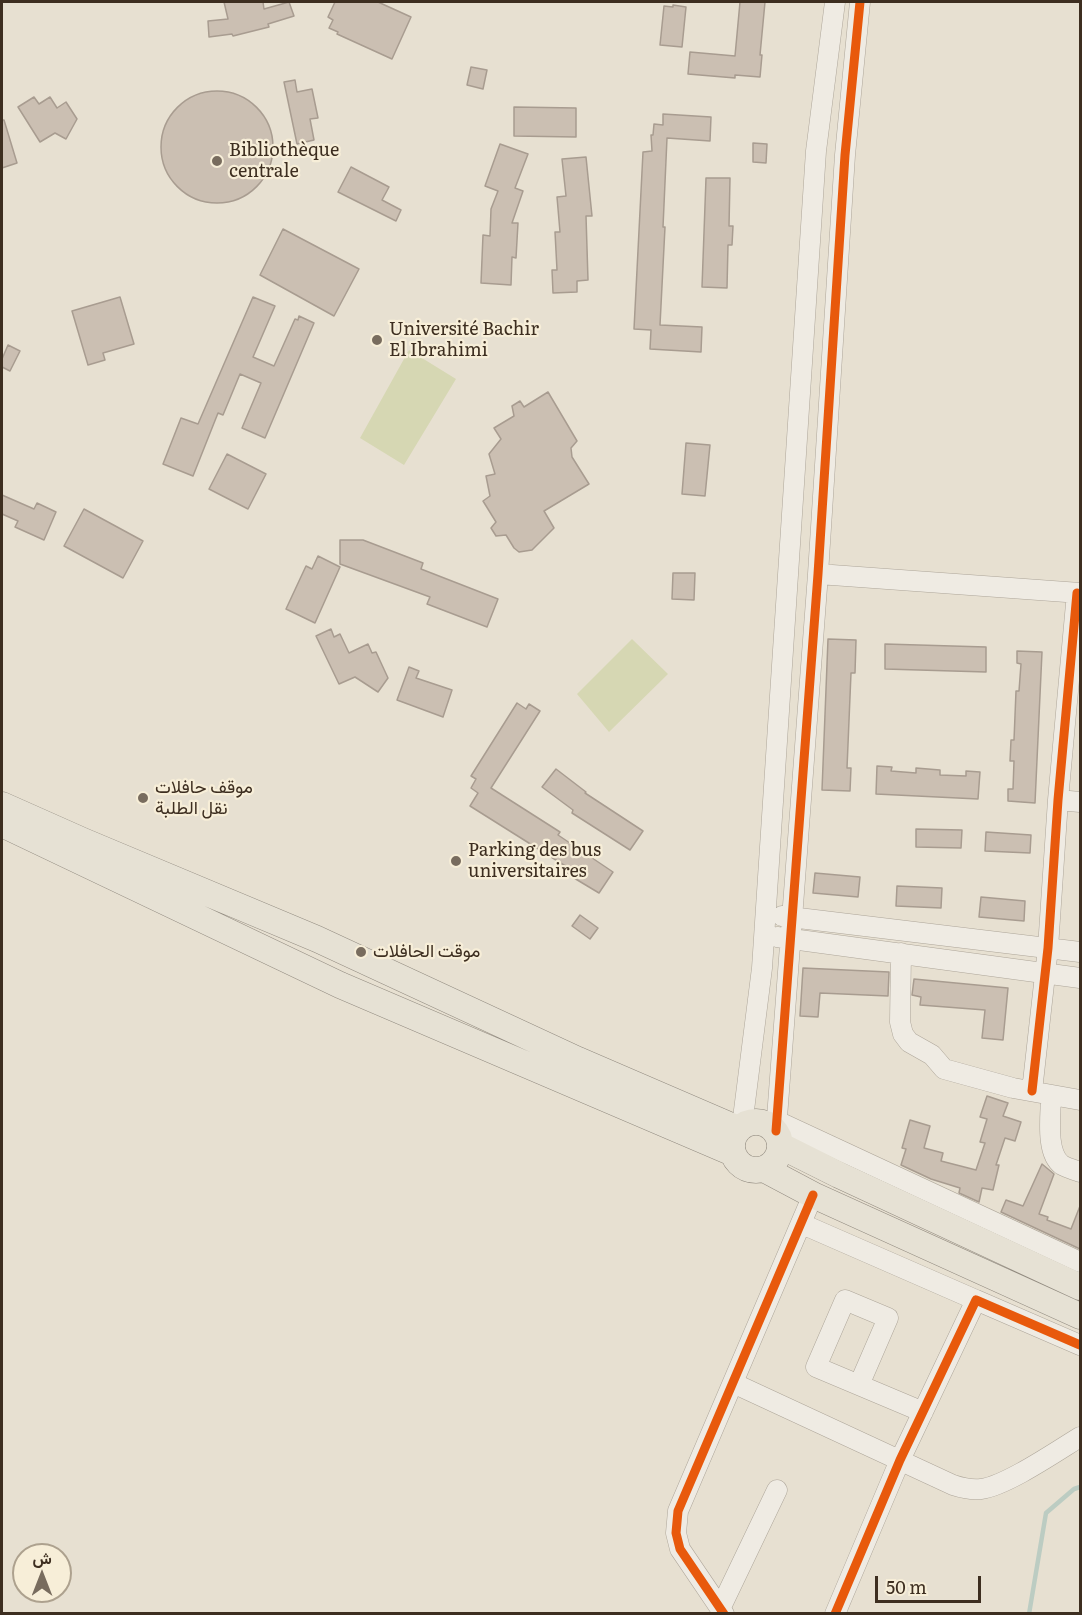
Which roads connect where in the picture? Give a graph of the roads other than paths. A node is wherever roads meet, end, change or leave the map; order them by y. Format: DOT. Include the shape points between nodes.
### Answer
graph roads {
  1 [pos="836,2"];
  2 [pos="860,2"];
  3 [pos="818,574"];
  4 [pos="1078,593"];
  5 [pos="1058,800"];
  6 [pos="1080,802"];
  7 [pos="2,805"];
  8 [pos="2,824"];
  9 [pos="765,913"];
  10 [pos="793,918"];
  11 [pos="763,935"];
  12 [pos="791,939"];
  13 [pos="1048,948"];
  14 [pos="1080,952"];
  15 [pos="901,953"];
  16 [pos="1044,974"];
  17 [pos="1080,978"];
  18 [pos="1041,1093"];
  19 [pos="1080,1100"];
  20 [pos="778,1133"];
  21 [pos="738,1136"];
  22 [pos="764,1169"];
  23 [pos="1080,1172"];
  24 [pos="813,1195"];
  25 [pos="802,1224"];
  26 [pos="1080,1262"];
  27 [pos="1080,1287"];
  28 [pos="976,1300"];
  29 [pos="1080,1316"];
  30 [pos="1080,1345"];
  31 [pos="733,1383"];
  32 [pos="859,1385"];
  33 [pos="923,1412"];
  34 [pos="1080,1437"];
  35 [pos="900,1460"];
  36 [pos="777,1490"];
  37 [pos="722,1611"];
  38 [pos="835,1614"];
  1 -- 9 [label="street" via="816,150"];
  2 -- 3 [label="street" via="845,154"];
  3 -- 4 [label="street"];
  3 -- 10 [label="street"];
  4 -- 5 [label="street"];
  5 -- 6 [label="street"];
  5 -- 13 [label="street"];
  7 -- 21 [label="main road" via="317,939"];
  8 -- 21 [label="main road" via="340,985"];
  9 -- 10 [label="street"];
  9 -- 11 [label="street"];
  10 -- 12 [label="street"];
  10 -- 13 [label="street"];
  11 -- 12 [label="street"];
  11 -- 21 [label="street" via="762,968"];
  12 -- 15 [label="street"];
  12 -- 20 [label="street"];
  13 -- 14 [label="street"];
  13 -- 16 [label="street"];
  15 -- 16 [label="street"];
  15 -- 18 [label="street" via="900,1022 909,1042 932,1054 944,1069"];
  16 -- 17 [label="street"];
  16 -- 18 [label="street"];
  18 -- 19 [label="street"];
  18 -- 23 [label="street" via="1053,1155 1062,1165"];
  20 -- 21 [label="main road" via="756,1121"];
  20 -- 22 [label="main road" via="776,1160"];
  20 -- 26 [label="street"];
  20 -- 27 [label="main road" via="839,1175"];
  21 -- 22 [label="main road" via="742,1166"];
  22 -- 24 [label="main road"];
  24 -- 25 [label="street"];
  24 -- 29 [label="main road"];
  25 -- 28 [label="street"];
  25 -- 31 [label="street"];
  28 -- 30 [label="street"];
  28 -- 33 [label="street"];
  31 -- 35 [label="street"];
  31 -- 37 [label="street" via="678,1511 676,1533 680,1549"];
  32 -- 33 [label="street"];
  33 -- 35 [label="street"];
  34 -- 35 [label="street" via="998,1485 980,1489 953,1485"];
  35 -- 38 [label="street"];
  36 -- 37 [label="street"];
}
